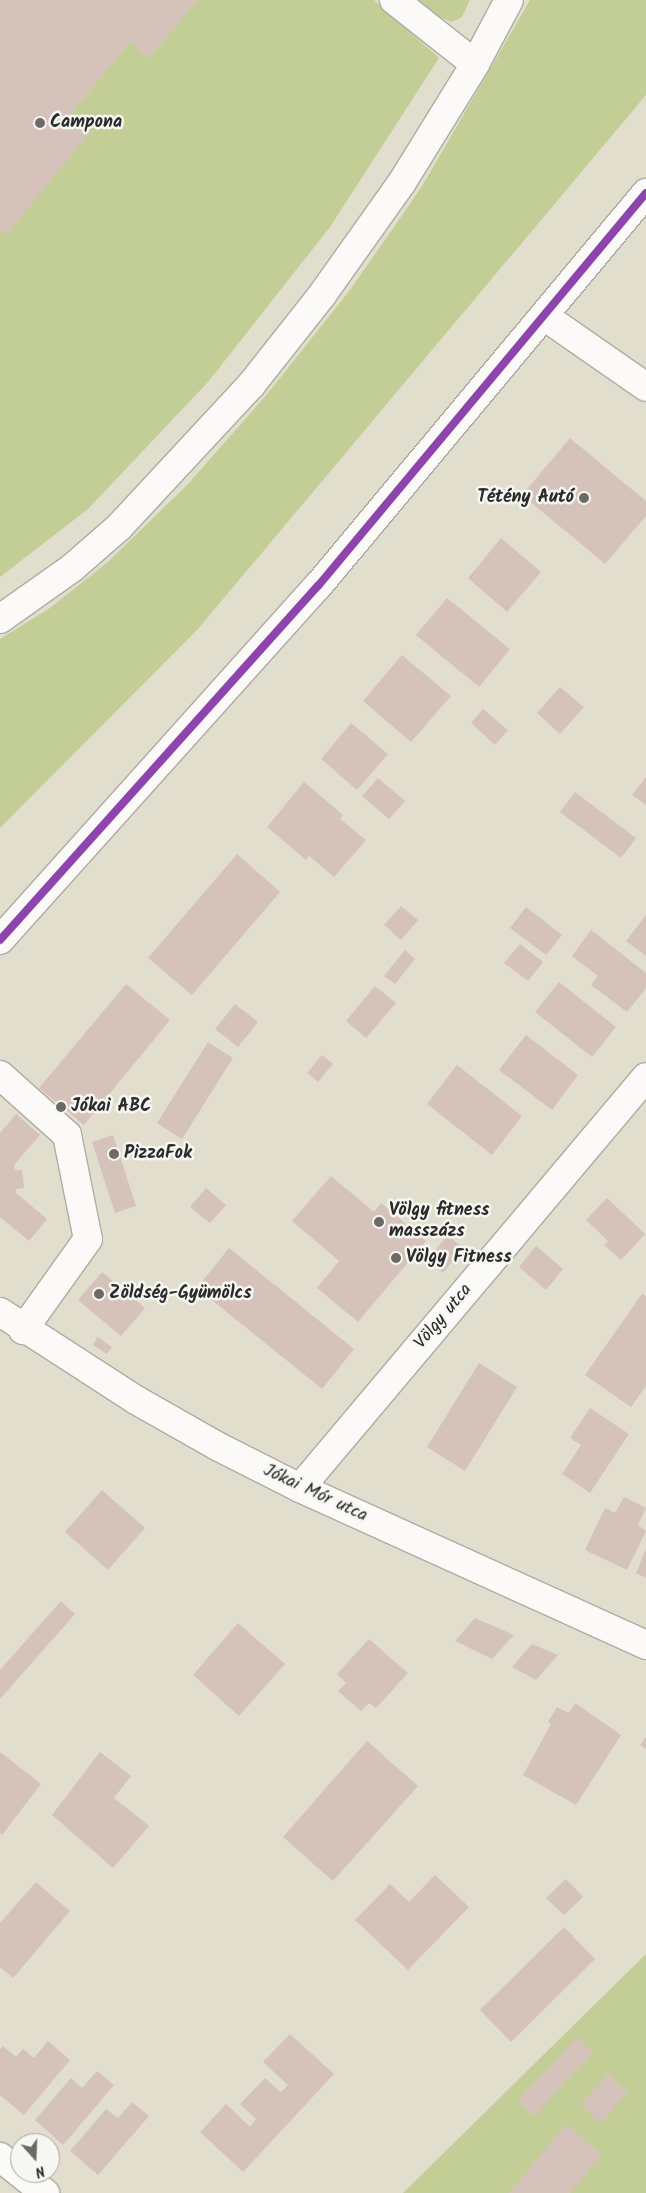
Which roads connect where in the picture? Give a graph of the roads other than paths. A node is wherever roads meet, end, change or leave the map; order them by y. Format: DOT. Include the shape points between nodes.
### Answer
graph roads {
  1 [pos="394,0"];
  2 [pos="508,0"];
  3 [pos="475,64"];
  4 [pos="646,193"];
  5 [pos="544,316"];
  6 [pos="646,387"];
  7 [pos="0,619"];
  8 [pos="0,940"];
  9 [pos="0,1075"];
  10 [pos="646,1077"];
  11 [pos="0,1312"];
  12 [pos="24,1330"];
  13 [pos="300,1488"];
  14 [pos="646,1645"];
  15 [pos="0,2157"];
  16 [pos="45,2193"];
  1 -- 3 [label="street"];
  2 -- 3 [label="street"];
  3 -- 7 [label="street" via="401,184 322,295 251,385 118,527 72,568"];
  4 -- 5 [label="street"];
  5 -- 6 [label="street"];
  5 -- 8 [label="street" via="318,586"];
  9 -- 12 [label="street" via="67,1135 88,1239"];
  10 -- 13 [label="street, Völgy utca"];
  11 -- 12 [label="street, Jókai Mór utca"];
  12 -- 13 [label="street, Jókai Mór utca" via="136,1400"];
  13 -- 14 [label="street, Jókai Mór utca"];
  15 -- 16 [label="street"];
}
